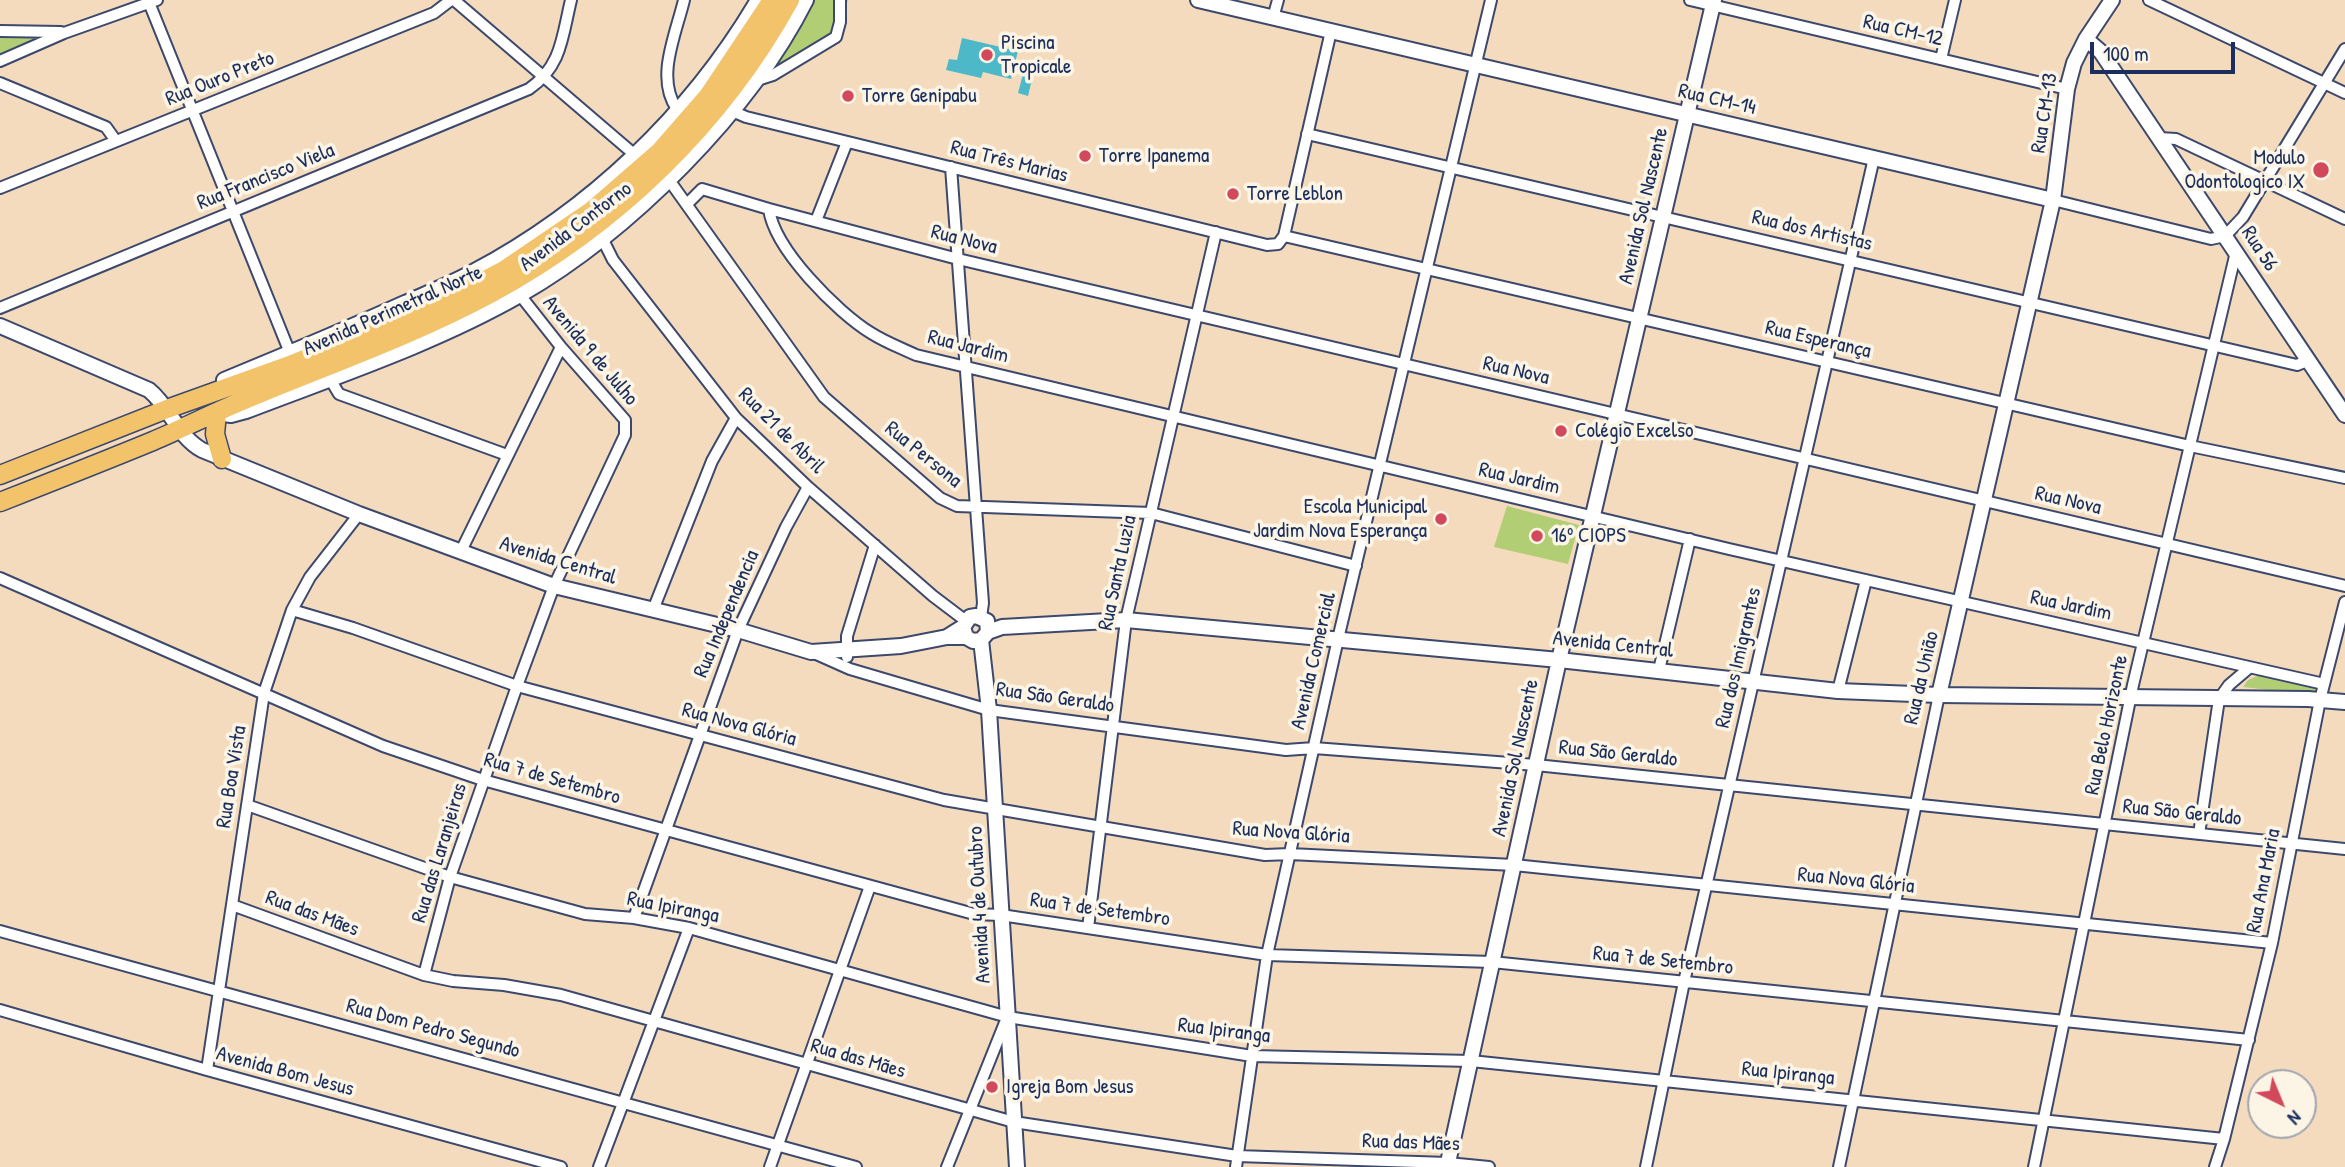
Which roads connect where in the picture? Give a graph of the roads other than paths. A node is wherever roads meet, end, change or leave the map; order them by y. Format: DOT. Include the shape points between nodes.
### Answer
graph roads {
  1 [pos="453,0"];
  2 [pos="571,0"];
  3 [pos="684,0"];
  4 [pos="790,0"];
  5 [pos="806,0"];
  6 [pos="840,0"];
  7 [pos="1198,0"];
  8 [pos="1278,0"];
  9 [pos="1491,0"];
  10 [pos="1690,0"];
  11 [pos="1955,0"];
  12 [pos="2112,0"];
  13 [pos="2149,0"];
  14 [pos="151,1"];
  15 [pos="762,1"];
  16 [pos="1714,3"];
  17 [pos="1273,18"];
  18 [pos="0,31"];
  19 [pos="1331,31"];
  20 [pos="64,33"];
  21 [pos="2086,39"];
  22 [pos="2345,49"];
  23 [pos="1941,59"];
  24 [pos="0,61"];
  25 [pos="1476,65"];
  26 [pos="544,79"];
  27 [pos="754,81"];
  28 [pos="0,83"];
  29 [pos="2324,83"];
  30 [pos="2067,89"];
  31 [pos="2345,93"];
  32 [pos="677,109"];
  33 [pos="193,110"];
  34 [pos="732,111"];
  35 [pos="1687,115"];
  36 [pos="1307,134"];
  37 [pos="2159,138"];
  38 [pos="116,141"];
  39 [pos="847,142"];
  40 [pos="635,155"];
  41 [pos="1874,158"];
  42 [pos="951,167"];
  43 [pos="1451,168"];
  44 [pos="611,177"];
  45 [pos="669,180"];
  46 [pos="2265,181"];
  47 [pos="0,188"];
  48 [pos="2053,200"];
  49 [pos="687,204"];
  50 [pos="769,209"];
  51 [pos="233,211"];
  52 [pos="591,211"];
  53 [pos="1663,217"];
  54 [pos="561,218"];
  55 [pos="2345,219"];
  56 [pos="816,221"];
  57 [pos="1216,232"];
  58 [pos="2225,236"];
  59 [pos="602,239"];
  60 [pos="1281,240"];
  61 [pos="2236,252"];
  62 [pos="958,259"];
  63 [pos="1851,260"];
  64 [pos="1427,269"];
  65 [pos="520,295"];
  66 [pos="2031,302"];
  67 [pos="0,308"];
  68 [pos="1196,316"];
  69 [pos="1640,318"];
  70 [pos="0,326"];
  71 [pos="2214,345"];
  72 [pos="561,347"];
  73 [pos="289,353"];
  74 [pos="2307,361"];
  75 [pos="1827,362"];
  76 [pos="1404,365"];
  77 [pos="967,367"];
  78 [pos="330,379"];
  79 [pos="201,397"];
  80 [pos="2007,403"];
  81 [pos="167,409"];
  82 [pos="2343,409"];
  83 [pos="217,413"];
  84 [pos="1618,414"];
  85 [pos="1173,416"];
  86 [pos="736,418"];
  87 [pos="178,430"];
  88 [pos="2190,446"];
  89 [pos="507,455"];
  90 [pos="222,459"];
  91 [pos="1804,459"];
  92 [pos="1380,466"];
  93 [pos="0,475"];
  94 [pos="2345,478"];
  95 [pos="808,487"];
  96 [pos="1984,501"];
  97 [pos="0,502"];
  98 [pos="976,508"];
  99 [pos="1151,513"];
  100 [pos="359,514"];
  101 [pos="1593,516"];
  102 [pos="1690,539"];
  103 [pos="2167,544"];
  104 [pos="874,545"];
  105 [pos="461,551"];
  106 [pos="1781,560"];
  107 [pos="1356,566"];
  108 [pos="0,578"];
  109 [pos="1867,580"];
  110 [pos="554,586"];
  111 [pos="2345,586"];
  112 [pos="1961,602"];
  113 [pos="2345,602"];
  114 [pos="292,610"];
  115 [pos="653,610"];
  116 [pos="1126,620"];
  117 [pos="965,628"];
  118 [pos="988,628"];
  119 [pos="738,630"];
  120 [pos="1338,639"];
  121 [pos="2145,642"];
  122 [pos="846,651"];
  123 [pos="811,652"];
  124 [pos="1559,660"];
  125 [pos="2249,668"];
  126 [pos="850,669"];
  127 [pos="1659,670"];
  128 [pos="1753,680"];
  129 [pos="2324,684"];
  130 [pos="517,686"];
  131 [pos="1838,691"];
  132 [pos="264,693"];
  133 [pos="1939,695"];
  134 [pos="2130,697"];
  135 [pos="2219,699"];
  136 [pos="2320,700"];
  137 [pos="2345,702"];
  138 [pos="989,710"];
  139 [pos="1113,725"];
  140 [pos="700,735"];
  141 [pos="1314,748"];
  142 [pos="1536,765"];
  143 [pos="483,780"];
  144 [pos="1729,785"];
  145 [pos="247,805"];
  146 [pos="1916,805"];
  147 [pos="995,811"];
  148 [pos="2105,824"];
  149 [pos="1101,826"];
  150 [pos="666,830"];
  151 [pos="2199,834"];
  152 [pos="2291,844"];
  153 [pos="2345,849"];
  154 [pos="1290,854"];
  155 [pos="1514,865"];
  156 [pos="450,877"];
  157 [pos="1706,885"];
  158 [pos="870,886"];
  159 [pos="1895,904"];
  160 [pos="232,905"];
  161 [pos="1002,915"];
  162 [pos="634,918"];
  163 [pos="2084,924"];
  164 [pos="689,928"];
  165 [pos="1088,928"];
  166 [pos="0,931"];
  167 [pos="2272,943"];
  168 [pos="1267,955"];
  169 [pos="1493,962"];
  170 [pos="840,970"];
  171 [pos="424,975"];
  172 [pos="1684,982"];
  173 [pos="219,991"];
  174 [pos="1874,1002"];
  175 [pos="0,1010"];
  176 [pos="1008,1017"];
  177 [pos="654,1021"];
  178 [pos="2064,1021"];
  179 [pos="2249,1040"];
  180 [pos="1252,1056"];
  181 [pos="1471,1061"];
  182 [pos="806,1064"];
  183 [pos="207,1070"];
  184 [pos="1664,1081"];
  185 [pos="1853,1101"];
  186 [pos="624,1102"];
  187 [pos="970,1110"];
  188 [pos="2043,1120"];
  189 [pos="1014,1122"];
  190 [pos="2224,1139"];
  191 [pos="778,1145"];
  192 [pos="1237,1162"];
  193 [pos="1448,1165"];
  194 [pos="561,1167"];
  195 [pos="599,1167"];
  196 [pos="769,1167"];
  197 [pos="856,1167"];
  198 [pos="947,1167"];
  199 [pos="1017,1167"];
  200 [pos="1489,1167"];
  201 [pos="1646,1167"];
  202 [pos="1839,1167"];
  203 [pos="2034,1167"];
  204 [pos="2215,1167"];
  1 -- 26 [label="street"];
  1 -- 33 [label="street, Rua Ouro Preto" via="434,13"];
  2 -- 26 [label="street" via="555,63"];
  3 -- 32 [label="street" via="666,76 668,98"];
  4 -- 83 [label="highway, Avenida Perimetral Norte" via="752,62 706,121 663,169 587,233 530,271 441,319"];
  5 -- 27 [label="street, Avenida Contorno"];
  6 -- 27 [label="street" via="836,37 773,75"];
  7 -- 17 [label="street, Rua CM-14"];
  8 -- 17 [label="street"];
  9 -- 25 [label="street, Avenida Comercial"];
  10 -- 16 [label="street, Rua CM-12"];
  11 -- 23 [label="street"];
  12 -- 21 [label="street, Rua CM-13"];
  13 -- 29 [label="street"];
  14 -- 20 [label="street"];
  14 -- 33 [label="street"];
  15 -- 32 [label="street, Avenida Contorno"];
  15 -- 52 [label="highway, Avenida Perimetral Norte" via="729,67 678,131"];
  16 -- 23 [label="street, Rua CM-12"];
  16 -- 35 [label="street, Avenida Sol Nascente"];
  17 -- 19 [label="street, Rua CM-14"];
  18 -- 20 [label="street"];
  19 -- 25 [label="street, Rua CM-14"];
  19 -- 36 [label="street"];
  20 -- 24 [label="street"];
  21 -- 30 [label="street, Rua CM-13"];
  21 -- 37 [label="street, Rua 56" via="2101,52"];
  22 -- 29 [label="street"];
  23 -- 30 [label="street, Rua CM-12"];
  25 -- 35 [label="street, Rua CM-14"];
  25 -- 43 [label="street, Avenida Comercial"];
  26 -- 40 [label="street"];
  26 -- 51 [label="street, Rua Francisco Viela"];
  27 -- 34 [label="street, Avenida Contorno"];
  28 -- 38 [label="street" via="106,127"];
  29 -- 31 [label="street"];
  29 -- 46 [label="street"];
  30 -- 48 [label="street, Rua CM-13"];
  32 -- 40 [label="street, Avenida Contorno"];
  33 -- 38 [label="street, Rua Ouro Preto"];
  33 -- 51 [label="street"];
  34 -- 39 [label="street, Rua Três Marias"];
  34 -- 45 [label="street, Avenida Contorno"];
  35 -- 41 [label="street, Rua CM-14"];
  35 -- 53 [label="street, Avenida Sol Nascente"];
  36 -- 43 [label="street, Rua dos Artistas"];
  36 -- 60 [label="street"];
  37 -- 46 [label="street" via="2176,139"];
  37 -- 58 [label="street, Rua 56"];
  38 -- 47 [label="street, Rua Ouro Preto"];
  39 -- 42 [label="street, Rua Três Marias"];
  39 -- 56 [label="street"];
  40 -- 44 [label="street, Avenida Contorno"];
  41 -- 48 [label="street, Rua CM-14"];
  41 -- 63 [label="street, Rua dos Imigrantes"];
  42 -- 57 [label="street, Rua Três Marias"];
  42 -- 62 [label="street"];
  43 -- 53 [label="street, Rua dos Artistas"];
  43 -- 64 [label="street, Avenida Comercial"];
  44 -- 52 [label="highway"];
  44 -- 54 [label="street, Avenida Contorno"];
  45 -- 49 [label="street, Rua Persona"];
  45 -- 59 [label="street, Avenida Contorno"];
  46 -- 55 [label="street"];
  46 -- 58 [label="street"];
  48 -- 58 [label="street, Rua CM-14" via="2211,239"];
  48 -- 66 [label="street, Rua da União"];
  49 -- 50 [label="street, Rua Nova" via="702,188"];
  49 -- 98 [label="street, Rua Persona" via="824,397 940,498"];
  50 -- 56 [label="street, Rua Nova"];
  50 -- 77 [label="street, Rua Jardim" via="771,223 800,267 832,303 871,333 916,355"];
  51 -- 67 [label="street, Rua Francisco Viela"];
  51 -- 73 [label="street"];
  52 -- 54 [label="highway"];
  52 -- 79 [label="highway, Avenida Perimetral Norte" via="539,248 464,291"];
  53 -- 63 [label="street, Rua dos Artistas"];
  53 -- 69 [label="street, Avenida Sol Nascente"];
  54 -- 73 [label="street, Avenida Contorno" via="472,273"];
  56 -- 62 [label="street, Rua Nova"];
  57 -- 60 [label="street, Rua Três Marias" via="1267,245"];
  57 -- 68 [label="street, Rua Santa Luzia"];
  58 -- 61 [label="street, Rua 56"];
  59 -- 65 [label="street, Avenida Contorno"];
  59 -- 86 [label="street, Rua 21 de Abril" via="613,260"];
  60 -- 64 [label="street, Rua Esperança"];
  61 -- 71 [label="street, Rua Belo Horizonte"];
  61 -- 74 [label="street, Rua 56"];
  62 -- 68 [label="street, Rua Nova"];
  62 -- 77 [label="street"];
  63 -- 66 [label="street, Rua dos Artistas"];
  63 -- 75 [label="street, Rua dos Imigrantes"];
  64 -- 69 [label="street, Rua Esperança"];
  64 -- 76 [label="street, Avenida Comercial"];
  65 -- 72 [label="street, Avenida 9 de Julho"];
  65 -- 78 [label="street, Avenida Contorno"];
  66 -- 71 [label="street, Rua dos Artistas"];
  66 -- 80 [label="street, Rua da União"];
  68 -- 76 [label="street, Rua Nova"];
  68 -- 85 [label="street, Rua Santa Luzia"];
  69 -- 75 [label="street, Rua Esperança"];
  69 -- 84 [label="street, Avenida Sol Nascente"];
  70 -- 81 [label="street" via="131,381"];
  71 -- 74 [label="street, Rua dos Artistas" via="2297,365"];
  71 -- 88 [label="street, Rua Belo Horizonte"];
  72 -- 89 [label="street"];
  72 -- 110 [label="street, Avenida 9 de Julho" via="625,420 625,435"];
  73 -- 79 [label="street, Avenida Contorno" via="217,383"];
  74 -- 82 [label="street, Rua 56"];
  75 -- 80 [label="street, Rua Esperança"];
  75 -- 91 [label="street, Rua dos Imigrantes"];
  76 -- 84 [label="street, Rua Nova"];
  76 -- 92 [label="street, Avenida Comercial"];
  77 -- 85 [label="street, Rua Jardim"];
  77 -- 98 [label="street"];
  78 -- 83 [label="street, Avenida Contorno" via="246,411"];
  78 -- 89 [label="street" via="340,394"];
  79 -- 81 [label="highway, Avenida Perimetral Norte"];
  80 -- 88 [label="street, Rua Esperança"];
  80 -- 96 [label="street, Rua da União"];
  81 -- 87 [label="street"];
  81 -- 93 [label="highway, Avenida Perimetral Norte"];
  83 -- 87 [label="highway, Avenida Perimetral Norte"];
  83 -- 90 [label="highway" via="215,434"];
  84 -- 91 [label="street, Rua Nova"];
  84 -- 101 [label="street, Avenida Sol Nascente"];
  85 -- 92 [label="street, Rua Jardim"];
  85 -- 99 [label="street, Rua Santa Luzia"];
  86 -- 95 [label="street, Rua 21 de Abril"];
  86 -- 115 [label="street" via="712,461"];
  87 -- 90 [label="street, Avenida Central" via="191,444"];
  87 -- 97 [label="highway, Avenida Perimetral Norte"];
  88 -- 94 [label="street, Rua Esperança"];
  88 -- 103 [label="street, Rua Belo Horizonte"];
  89 -- 105 [label="street"];
  90 -- 100 [label="street, Avenida Central"];
  91 -- 96 [label="street, Rua Nova"];
  91 -- 106 [label="street, Rua dos Imigrantes"];
  92 -- 101 [label="street, Rua Jardim"];
  92 -- 107 [label="street, Avenida Comercial"];
  95 -- 104 [label="street, Rua 21 de Abril"];
  95 -- 119 [label="street, Rua Independencia"];
  96 -- 103 [label="street, Rua Nova"];
  96 -- 112 [label="street, Rua da União"];
  98 -- 99 [label="street, Rua Persona"];
  98 -- 118 [label="street"];
  99 -- 107 [label="street, Rua Persona"];
  99 -- 116 [label="street, Rua Santa Luzia"];
  100 -- 105 [label="street, Avenida Central"];
  100 -- 114 [label="street, Rua Boa Vista" via="310,578"];
  101 -- 102 [label="street, Rua Jardim"];
  101 -- 124 [label="street, Avenida Sol Nascente"];
  102 -- 106 [label="street, Rua Jardim"];
  102 -- 127 [label="street"];
  103 -- 111 [label="street, Rua Nova"];
  103 -- 121 [label="street, Rua Belo Horizonte"];
  104 -- 117 [label="street, Rua 21 de Abril"];
  104 -- 122 [label="street"];
  105 -- 110 [label="street, Avenida Central"];
  106 -- 109 [label="street, Rua Jardim"];
  106 -- 128 [label="street, Rua dos Imigrantes"];
  107 -- 120 [label="street, Avenida Comercial"];
  108 -- 132 [label="street, Rua 7 de Setembro"];
  109 -- 112 [label="street, Rua Jardim"];
  109 -- 131 [label="street"];
  110 -- 115 [label="street, Avenida Central"];
  110 -- 130 [label="street, Rua das Laranjeiras"];
  112 -- 121 [label="street, Rua Jardim"];
  112 -- 133 [label="street, Rua da União"];
  113 -- 129 [label="street, Rua Ana Maria"];
  114 -- 130 [label="street, Rua Nova Glória"];
  114 -- 132 [label="street, Rua Boa Vista"];
  115 -- 119 [label="street, Avenida Central"];
  116 -- 118 [label="street, Avenida Central"];
  116 -- 120 [label="street, Avenida Central"];
  116 -- 139 [label="street, Rua Santa Luzia"];
  117 -- 118 [label="street, Avenida Central" via="970,617"];
  117 -- 118 [label="street" via="973,641"];
  117 -- 122 [label="street, Avenida Central" via="947,637 901,646"];
  118 -- 138 [label="street, Avenida 4 de Outubro"];
  119 -- 123 [label="street, Avenida Central"];
  119 -- 140 [label="street, Rua Independencia"];
  120 -- 124 [label="street, Avenida Central"];
  120 -- 141 [label="street, Avenida Comercial"];
  121 -- 125 [label="street, Rua Jardim"];
  121 -- 134 [label="street, Rua Belo Horizonte"];
  122 -- 123 [label="street, Avenida Central"];
  122 -- 126 [label="street"];
  123 -- 126 [label="street, Rua São Geraldo"];
  124 -- 127 [label="street, Avenida Central"];
  124 -- 142 [label="street, Avenida Sol Nascente"];
  125 -- 129 [label="street, Rua Jardim"];
  125 -- 135 [label="street"];
  126 -- 138 [label="street, Rua São Geraldo"];
  127 -- 128 [label="street, Avenida Central"];
  128 -- 131 [label="street, Avenida Central"];
  128 -- 144 [label="street, Rua dos Imigrantes"];
  129 -- 136 [label="street, Rua Ana Maria"];
  130 -- 140 [label="street, Rua Nova Glória"];
  130 -- 143 [label="street, Rua das Laranjeiras"];
  131 -- 133 [label="street, Avenida Central"];
  132 -- 143 [label="street, Rua 7 de Setembro" via="383,746"];
  132 -- 145 [label="street, Rua Boa Vista"];
  133 -- 134 [label="street, Avenida Central"];
  133 -- 146 [label="street, Rua da União"];
  134 -- 135 [label="street, Avenida Central"];
  134 -- 148 [label="street, Rua Belo Horizonte"];
  135 -- 136 [label="street, Avenida Central"];
  135 -- 151 [label="street"];
  136 -- 137 [label="street, Avenida Central"];
  136 -- 152 [label="street, Rua Ana Maria"];
  138 -- 139 [label="street, Rua São Geraldo"];
  138 -- 147 [label="street, Avenida 4 de Outubro"];
  139 -- 141 [label="street, Rua São Geraldo" via="1286,750"];
  139 -- 149 [label="street, Rua Santa Luzia"];
  140 -- 147 [label="street, Rua Nova Glória"];
  140 -- 150 [label="street, Rua Independencia"];
  141 -- 142 [label="street, Rua São Geraldo"];
  141 -- 154 [label="street, Avenida Comercial"];
  142 -- 144 [label="street, Rua São Geraldo"];
  142 -- 155 [label="street, Avenida Sol Nascente"];
  143 -- 150 [label="street, Rua 7 de Setembro"];
  143 -- 156 [label="street, Rua das Laranjeiras"];
  144 -- 146 [label="street, Rua São Geraldo"];
  144 -- 157 [label="street, Rua dos Imigrantes"];
  145 -- 156 [label="street, Rua Ipiranga"];
  145 -- 160 [label="street, Rua Boa Vista"];
  146 -- 148 [label="street, Rua São Geraldo"];
  146 -- 159 [label="street, Rua da União"];
  147 -- 149 [label="street, Rua Nova Glória"];
  147 -- 161 [label="street, Avenida 4 de Outubro"];
  148 -- 151 [label="street, Rua São Geraldo"];
  148 -- 163 [label="street, Rua Belo Horizonte"];
  149 -- 154 [label="street, Rua Nova Glória" via="1265,855"];
  149 -- 165 [label="street, Rua Santa Luzia"];
  150 -- 158 [label="street, Rua 7 de Setembro"];
  150 -- 162 [label="street, Rua Independencia"];
  151 -- 152 [label="street, Rua São Geraldo"];
  152 -- 153 [label="street, Rua São Geraldo"];
  152 -- 167 [label="street, Rua Ana Maria"];
  154 -- 155 [label="street, Rua Nova Glória"];
  154 -- 168 [label="street, Avenida Comercial"];
  155 -- 157 [label="street, Rua Nova Glória"];
  155 -- 169 [label="street, Avenida Sol Nascente"];
  156 -- 162 [label="street, Rua Ipiranga" via="585,914"];
  156 -- 171 [label="street, Rua das Laranjeiras"];
  157 -- 159 [label="street, Rua Nova Glória"];
  157 -- 172 [label="street, Rua dos Imigrantes"];
  158 -- 161 [label="street, Rua 7 de Setembro" via="974,914"];
  158 -- 170 [label="street"];
  159 -- 163 [label="street, Rua Nova Glória"];
  159 -- 174 [label="street, Rua da União"];
  160 -- 171 [label="street, Rua das Mães"];
  160 -- 173 [label="street, Rua Boa Vista"];
  161 -- 165 [label="street, Rua 7 de Setembro"];
  161 -- 176 [label="street, Avenida 4 de Outubro"];
  162 -- 164 [label="street, Rua Ipiranga"];
  163 -- 167 [label="street, Rua Nova Glória"];
  163 -- 178 [label="street, Rua Belo Horizonte"];
  164 -- 170 [label="street, Rua Ipiranga"];
  164 -- 177 [label="street"];
  165 -- 168 [label="street, Rua 7 de Setembro"];
  166 -- 173 [label="street, Rua Dom Pedro Segundo"];
  167 -- 179 [label="street, Rua Ana Maria"];
  168 -- 169 [label="street, Rua 7 de Setembro"];
  168 -- 180 [label="street, Avenida Comercial"];
  169 -- 172 [label="street, Rua 7 de Setembro"];
  169 -- 181 [label="street, Avenida Sol Nascente"];
  170 -- 176 [label="street, Rua Ipiranga"];
  170 -- 182 [label="street"];
  171 -- 177 [label="street, Rua das Mães" via="561,995"];
  172 -- 174 [label="street, Rua 7 de Setembro"];
  172 -- 184 [label="street, Rua dos Imigrantes"];
  173 -- 183 [label="street, Rua Boa Vista"];
  173 -- 186 [label="street, Rua Dom Pedro Segundo"];
  174 -- 178 [label="street, Rua 7 de Setembro"];
  174 -- 185 [label="street, Rua da União"];
  175 -- 183 [label="street, Avenida Bom Jesus"];
  176 -- 180 [label="street, Rua Ipiranga"];
  176 -- 187 [label="street"];
  176 -- 189 [label="street, Avenida 4 de Outubro"];
  177 -- 182 [label="street, Rua das Mães"];
  177 -- 186 [label="street"];
  178 -- 179 [label="street, Rua 7 de Setembro"];
  178 -- 188 [label="street, Rua Belo Horizonte"];
  179 -- 190 [label="street, Rua Ana Maria"];
  180 -- 181 [label="street, Rua Ipiranga"];
  180 -- 192 [label="street, Avenida Comercial"];
  181 -- 184 [label="street, Rua Ipiranga"];
  181 -- 193 [label="street, Avenida Sol Nascente"];
  182 -- 187 [label="street, Rua das Mães"];
  182 -- 191 [label="street"];
  183 -- 194 [label="street, Avenida Bom Jesus"];
  184 -- 185 [label="street, Rua Ipiranga"];
  184 -- 201 [label="street, Rua dos Imigrantes"];
  185 -- 188 [label="street, Rua Ipiranga"];
  185 -- 202 [label="street, Rua da União"];
  186 -- 191 [label="street, Rua Dom Pedro Segundo"];
  186 -- 195 [label="street"];
  187 -- 189 [label="street, Rua das Mães"];
  187 -- 198 [label="street"];
  188 -- 190 [label="street, Rua Ipiranga"];
  188 -- 203 [label="street, Rua Belo Horizonte"];
  189 -- 192 [label="street, Rua das Mães"];
  189 -- 199 [label="street, Avenida 4 de Outubro"];
  190 -- 204 [label="street, Rua Ana Maria"];
  191 -- 196 [label="street"];
  191 -- 197 [label="street, Rua Dom Pedro Segundo"];
  192 -- 193 [label="street, Rua das Mães"];
  193 -- 200 [label="street, Rua das Mães"];
}
